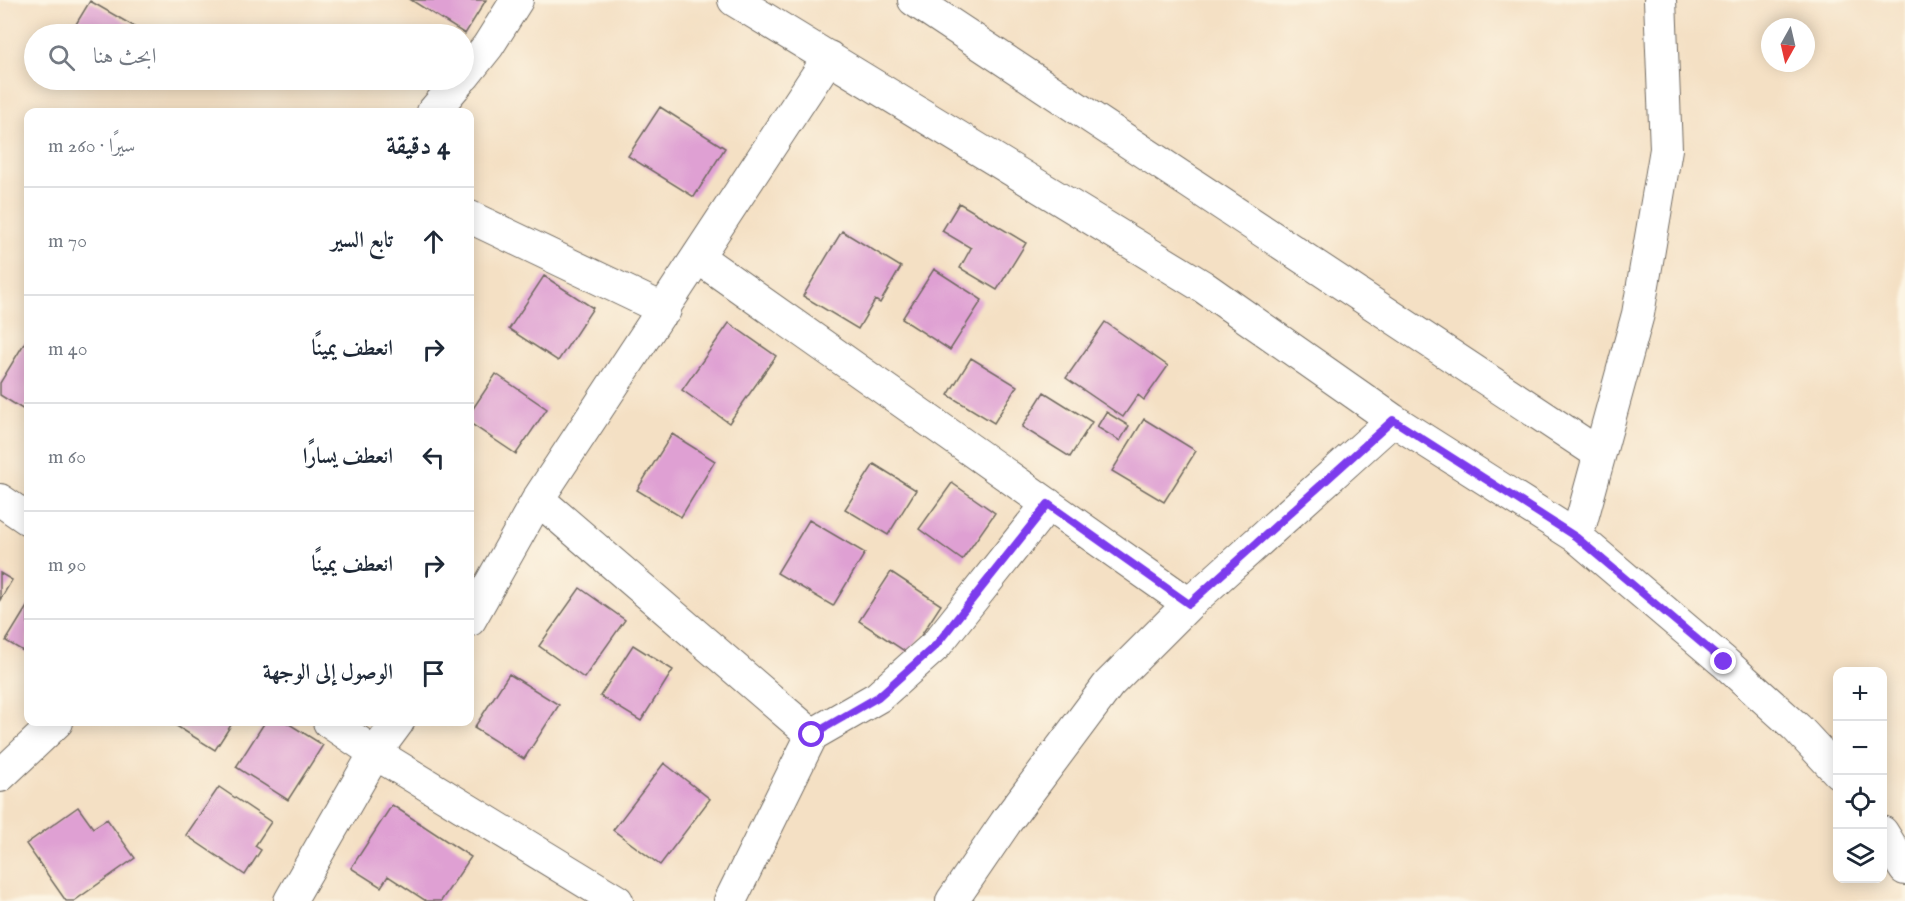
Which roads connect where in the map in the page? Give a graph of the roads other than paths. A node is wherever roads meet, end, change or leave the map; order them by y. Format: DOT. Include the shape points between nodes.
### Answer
graph roads {
  1 [pos="518,0"];
  2 [pos="734,0"];
  3 [pos="914,0"];
  4 [pos="1660,0"];
  5 [pos="829,57"];
  6 [pos="474,64"];
  7 [pos="452,90"];
  8 [pos="436,108"];
  9 [pos="474,219"];
  10 [pos="699,258"];
  11 [pos="665,310"];
  12 [pos="1393,420"];
  13 [pos="1598,453"];
  14 [pos="538,499"];
  15 [pos="0,501"];
  16 [pos="1048,504"];
  17 [pos="24,516"];
  18 [pos="1576,537"];
  19 [pos="1189,604"];
  20 [pos="474,613"];
  21 [pos="53,726"];
  22 [pos="335,726"];
  23 [pos="395,726"];
  24 [pos="812,735"];
  25 [pos="375,753"];
  26 [pos="1833,767"];
  27 [pos="0,776"];
  28 [pos="1887,840"];
  29 [pos="1905,869"];
  30 [pos="611,900"];
  31 [pos="290,901"];
  32 [pos="730,901"];
  33 [pos="952,901"];
  1 -- 6 [label="street"];
  2 -- 5 [label="street"];
  3 -- 13 [label="street"];
  4 -- 13 [label="street" via="1666,149 1638,314"];
  5 -- 10 [label="street"];
  5 -- 12 [label="street" via="1202,286"];
  7 -- 8 [label="street"];
  9 -- 11 [label="street"];
  10 -- 11 [label="street"];
  10 -- 16 [label="street"];
  11 -- 14 [label="street"];
  12 -- 18 [label="street"];
  12 -- 19 [label="street"];
  13 -- 18 [label="street"];
  14 -- 20 [label="street"];
  14 -- 24 [label="street"];
  15 -- 17 [label="street"];
  16 -- 19 [label="street"];
  16 -- 24 [label="street" via="936,645 878,697"];
  18 -- 26 [label="street" via="1724,662"];
  19 -- 33 [label="street" via="1109,684"];
  21 -- 27 [label="street"];
  22 -- 25 [label="street"];
  23 -- 25 [label="street"];
  24 -- 32 [label="street"];
  25 -- 30 [label="street"];
  25 -- 31 [label="street"];
  28 -- 29 [label="street"];
}
